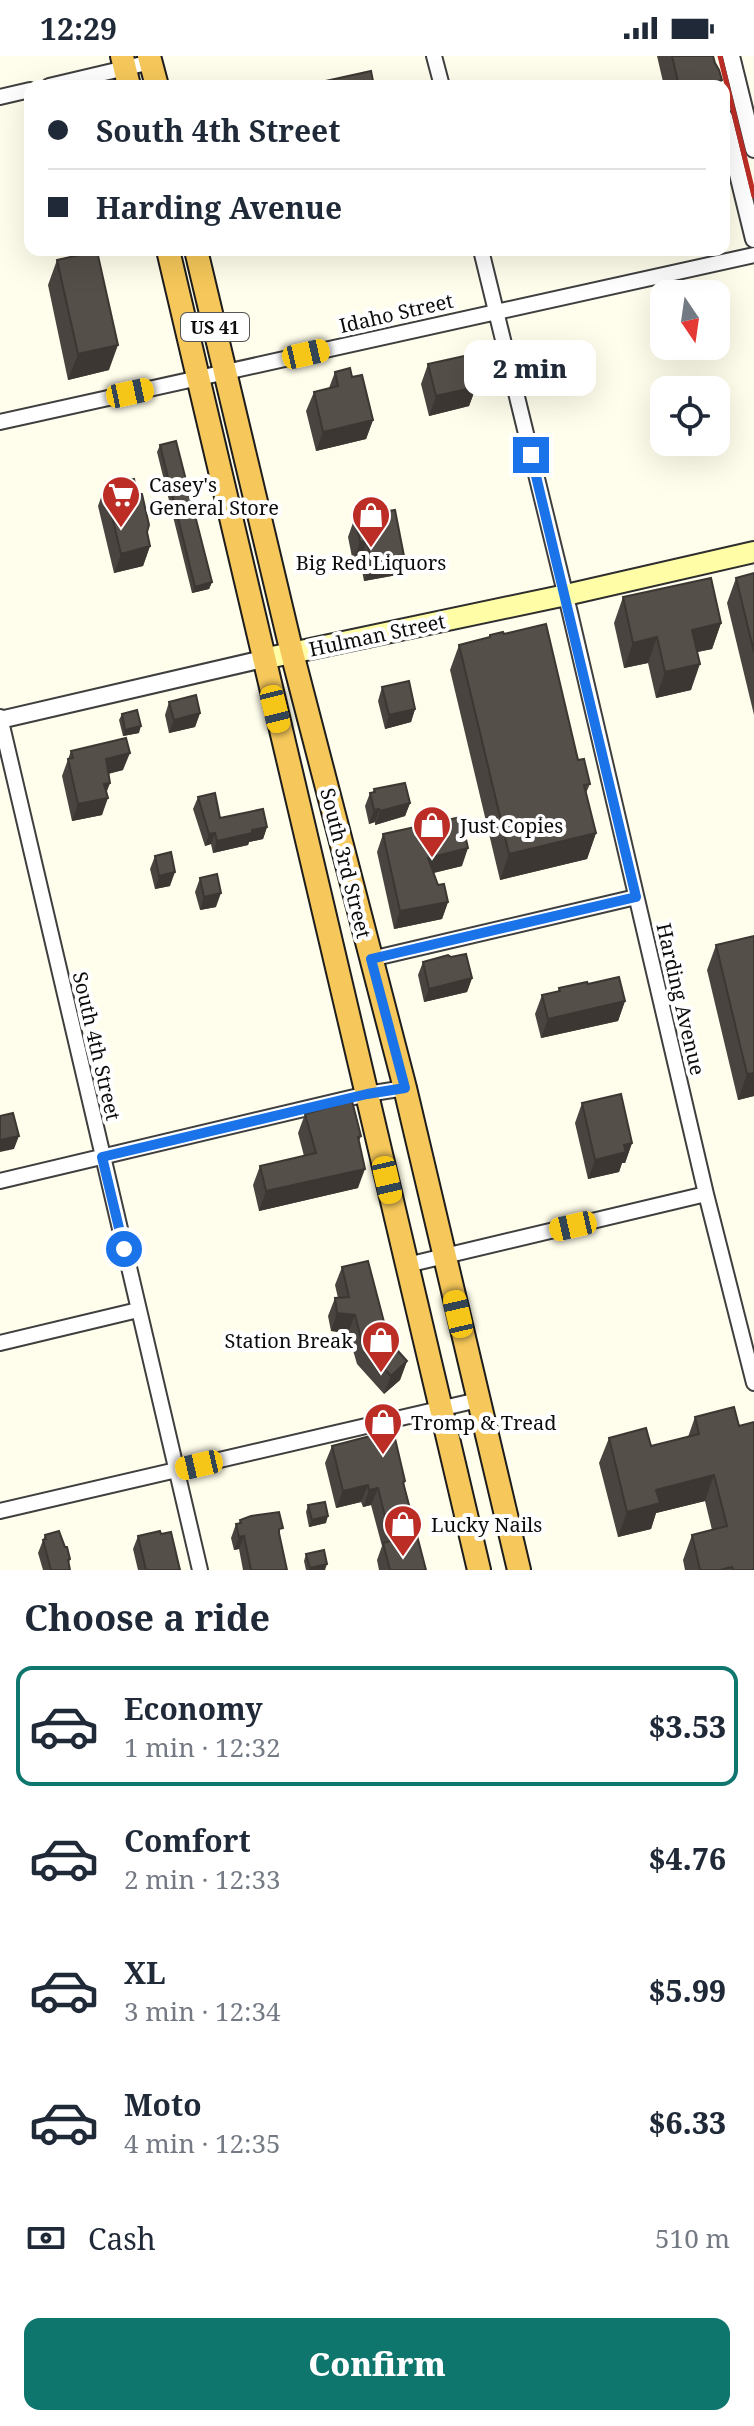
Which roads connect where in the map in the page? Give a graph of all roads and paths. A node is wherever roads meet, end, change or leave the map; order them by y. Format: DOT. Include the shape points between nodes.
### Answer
graph roads {
  1 [pos="434,56"];
  2 [pos="731,56"];
  3 [pos="150,59"];
  4 [pos="125,70"];
  5 [pos="78,80"];
  6 [pos="155,80"];
  7 [pos="440,80"];
  8 [pos="24,91"];
  9 [pos="0,97"];
  10 [pos="730,141"];
  11 [pos="754,149"];
  12 [pos="754,239"];
  13 [pos="754,255"];
  14 [pos="169,256"];
  15 [pos="197,256"];
  16 [pos="482,256"];
  17 [pos="495,311"];
  18 [pos="226,372"];
  19 [pos="198,378"];
  20 [pos="0,422"];
  21 [pos="754,552"];
  22 [pos="566,595"];
  23 [pos="292,653"];
  24 [pos="263,659"];
  25 [pos="0,719"];
  26 [pos="636,897"];
  27 [pos="371,959"];
  28 [pos="405,1088"];
  29 [pos="367,1094"];
  30 [pos="102,1157"];
  31 [pos="0,1181"];
  32 [pos="706,1194"];
  33 [pos="445,1256"];
  34 [pos="407,1265"];
  35 [pos="138,1310"];
  36 [pos="0,1343"];
  37 [pos="754,1383"];
  38 [pos="478,1400"];
  39 [pos="442,1409"];
  40 [pos="176,1470"];
  41 [pos="0,1511"];
  42 [pos="200,1570"];
  43 [pos="479,1570"];
  44 [pos="519,1570"];
  1 -- 7 [label="street"];
  2 -- 11 [label="street"];
  3 -- 4 [label="street"];
  3 -- 6 [label="highway"];
  4 -- 5 [label="street"];
  8 -- 9 [label="street"];
  10 -- 12 [label="street"];
  13 -- 17 [label="street, Idaho Street"];
  14 -- 19 [label="highway, South 3rd Street / US 41"];
  15 -- 18 [label="highway, South 3rd Street / US 41"];
  16 -- 17 [label="street, Harding Avenue"];
  17 -- 18 [label="street, Idaho Street"];
  17 -- 22 [label="street, Harding Avenue"];
  18 -- 19 [label="street, Idaho Street"];
  18 -- 23 [label="highway, South 3rd Street / US 41"];
  19 -- 20 [label="street, Idaho Street"];
  19 -- 24 [label="highway, South 3rd Street / US 41"];
  21 -- 22 [label="main road, Hulman Street"];
  22 -- 23 [label="main road, Hulman Street"];
  22 -- 26 [label="street, Harding Avenue"];
  23 -- 24 [label="main road, Hulman Street"];
  23 -- 27 [label="highway, South 3rd Street / US 41"];
  24 -- 25 [label="street, Hulman Street"];
  24 -- 29 [label="highway, South 3rd Street / US 41"];
  25 -- 30 [label="street, South 4th Street"];
  26 -- 27 [label="street"];
  26 -- 32 [label="street, Harding Avenue"];
  27 -- 28 [label="highway, South 3rd Street / US 41"];
  28 -- 29 [label="street"];
  28 -- 33 [label="highway, South 3rd Street / US 41"];
  29 -- 30 [label="street"];
  29 -- 34 [label="highway, South 3rd Street / US 41"];
  30 -- 31 [label="street"];
  30 -- 35 [label="street, South 4th Street"];
  32 -- 33 [label="street"];
  32 -- 37 [label="street, Harding Avenue"];
  33 -- 34 [label="street"];
  33 -- 38 [label="highway, South 3rd Street / US 41"];
  34 -- 39 [label="highway, South 3rd Street / US 41"];
  35 -- 36 [label="street"];
  35 -- 40 [label="street, South 4th Street"];
  38 -- 39 [label="street"];
  38 -- 44 [label="highway, South 3rd Street / US 41"];
  39 -- 40 [label="street"];
  39 -- 43 [label="highway, South 3rd Street / US 41"];
  40 -- 41 [label="street"];
  40 -- 42 [label="street, South 4th Street"];
}
